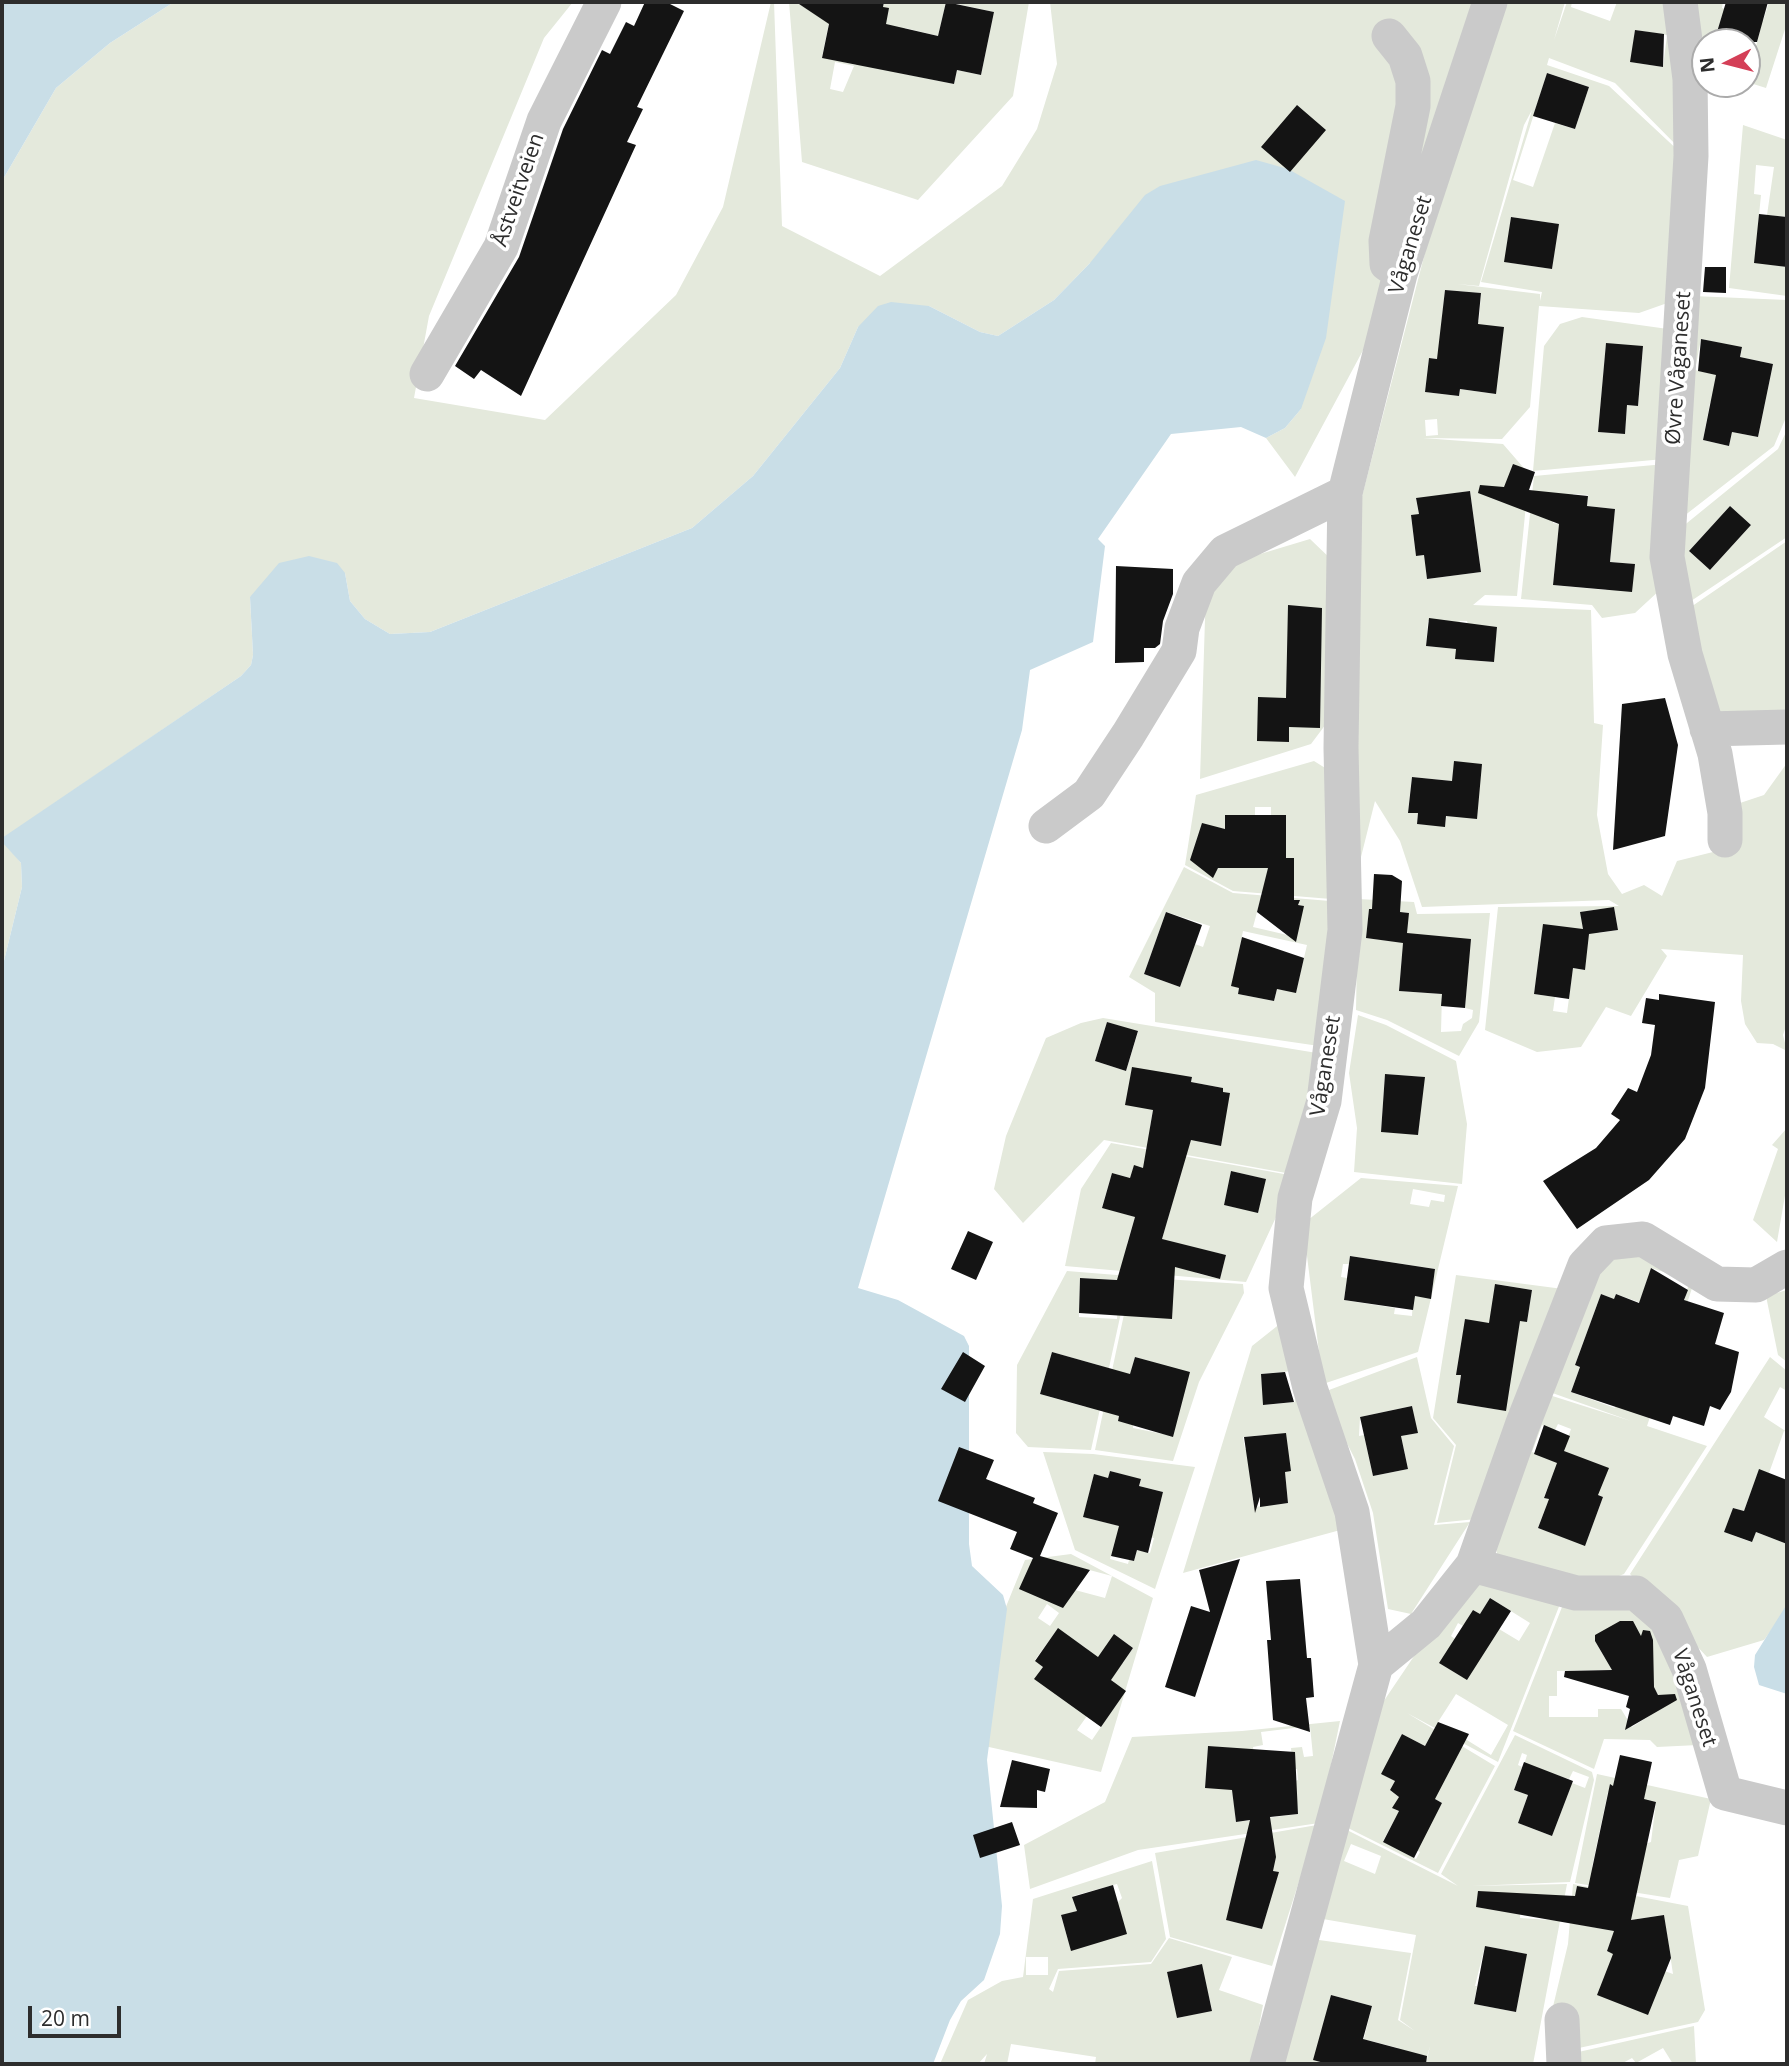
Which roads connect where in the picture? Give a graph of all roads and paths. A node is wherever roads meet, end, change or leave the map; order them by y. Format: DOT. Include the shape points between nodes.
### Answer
graph roads {
  1 [pos="604,2"];
  2 [pos="1490,2"];
  3 [pos="1680,2"];
  4 [pos="1389,36"];
  5 [pos="1400,274"];
  6 [pos="427,374"];
  7 [pos="1345,493"];
  8 [pos="1787,727"];
  9 [pos="1707,729"];
  10 [pos="1046,826"];
  11 [pos="1725,840"];
  12 [pos="1787,1267"];
  13 [pos="1473,1565"];
  14 [pos="1376,1665"];
  15 [pos="1787,1808"];
  16 [pos="1562,2020"];
  17 [pos="1267,2064"];
  18 [pos="1564,2064"];
  1 -- 6 [label="street, Åstveitveien" via="544,121 501,247"];
  2 -- 5 [label="street, Våganeset"];
  3 -- 9 [label="street, Øvre Våganeset" via="1690,79 1691,156 1667,557 1685,654"];
  4 -- 5 [label="street" via="1405,56 1413,81 1413,106 1386,241 1387,264"];
  5 -- 7 [label="street, Våganeset"];
  7 -- 10 [label="street" via="1225,552 1199,583 1182,628 1179,651 1089,794"];
  7 -- 14 [label="street, Våganeset" via="1345,930 1324,1101 1295,1198 1286,1288 1310,1388 1352,1511"];
  8 -- 9 [label="street"];
  9 -- 11 [label="street, Øvre Våganeset" via="1725,813"];
  12 -- 13 [label="street" via="1756,1285 1717,1284 1643,1239 1606,1243 1585,1265"];
  13 -- 14 [label="street" via="1426,1624"];
  13 -- 15 [label="street, Våganeset" via="1576,1593 1636,1593 1666,1619 1689,1669 1725,1793"];
  14 -- 17 [label="street, Våganeset"];
  16 -- 18 [label="street"];
}
